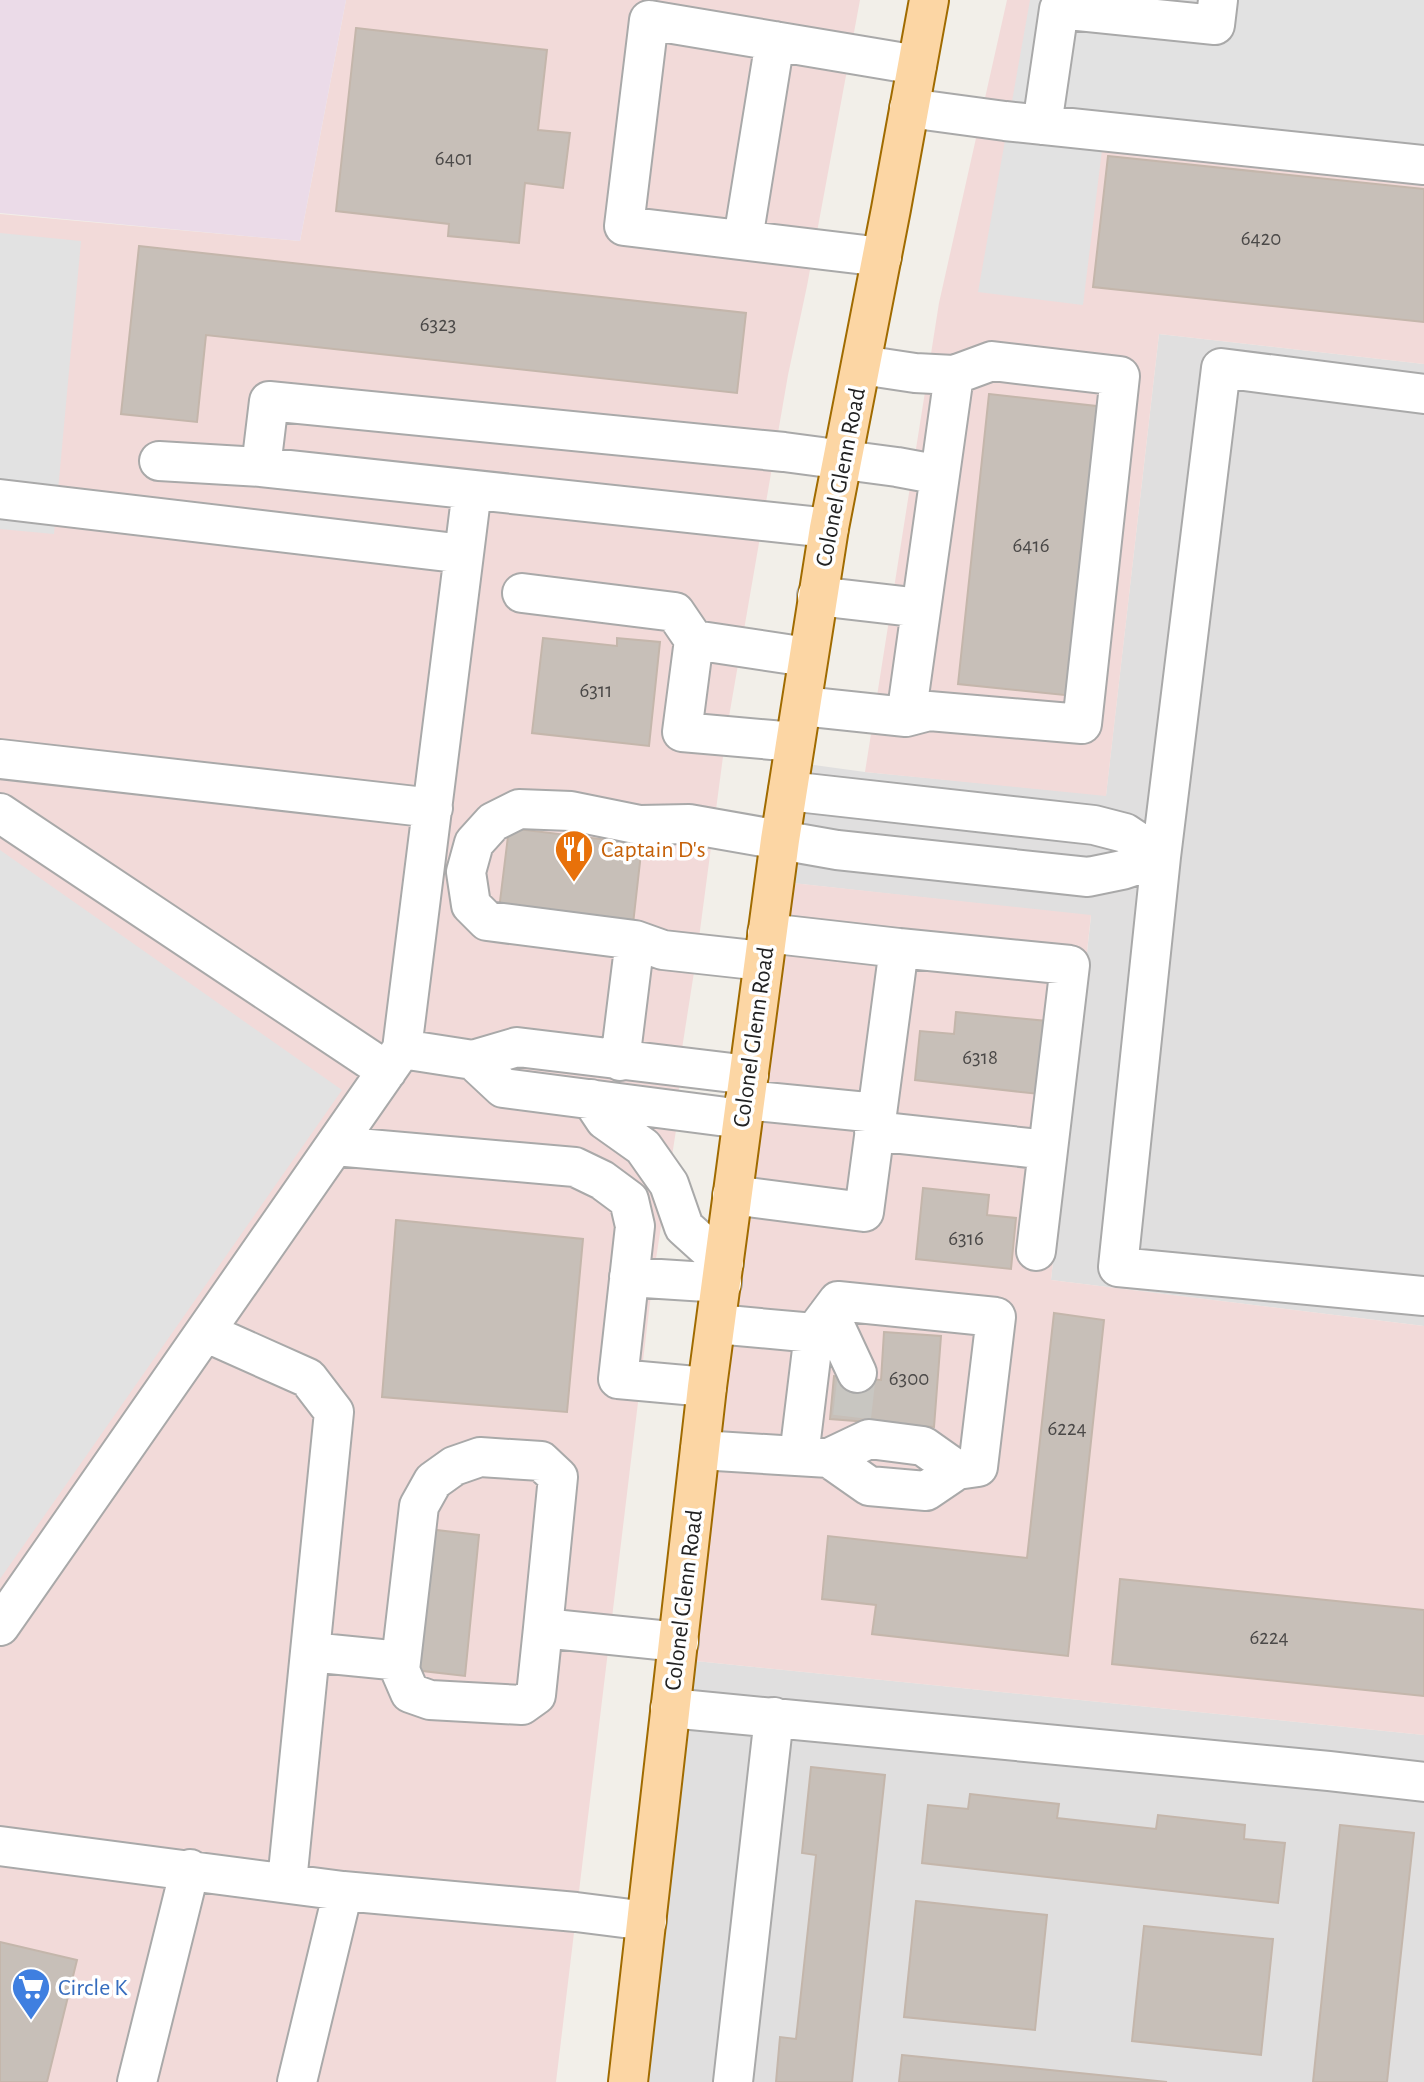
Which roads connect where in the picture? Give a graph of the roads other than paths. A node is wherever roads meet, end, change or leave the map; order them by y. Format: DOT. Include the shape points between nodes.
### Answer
graph roads {
  1 [pos="929,0"];
  2 [pos="1218,0"];
  3 [pos="1060,4"];
  4 [pos="775,41"];
  5 [pos="917,65"];
  6 [pos="909,108"];
  7 [pos="1042,125"];
  8 [pos="1424,165"];
  9 [pos="743,239"];
  10 [pos="882,257"];
  11 [pos="862,365"];
  12 [pos="954,375"];
  13 [pos="1424,394"];
  14 [pos="843,460"];
  15 [pos="159,461"];
  16 [pos="261,467"];
  17 [pos="940,475"];
  18 [pos="472,490"];
  19 [pos="0,499"];
  20 [pos="829,528"];
  21 [pos="464,554"];
  22 [pos="522,593"];
  23 [pos="817,596"];
  24 [pos="921,608"];
  25 [pos="694,640"];
  26 [pos="807,657"];
  27 [pos="906,717"];
  28 [pos="799,724"];
  29 [pos="0,759"];
  30 [pos="788,791"];
  31 [pos="432,808"];
  32 [pos="0,813"];
  33 [pos="780,840"];
  34 [pos="1161,857"];
  35 [pos="765,947"];
  36 [pos="899,948"];
  37 [pos="644,950"];
  38 [pos="394,1060"];
  39 [pos="473,1060"];
  40 [pos="620,1060"];
  41 [pos="745,1098"];
  42 [pos="591,1099"];
  43 [pos="876,1122"];
  44 [pos="335,1146"];
  45 [pos="1048,1150"];
  46 [pos="732,1195"];
  47 [pos="1036,1251"];
  48 [pos="723,1273"];
  49 [pos="629,1277"];
  50 [pos="1424,1296"];
  51 [pos="822,1323"];
  52 [pos="716,1324"];
  53 [pos="205,1332"];
  54 [pos="857,1373"];
  55 [pos="707,1387"];
  56 [pos="832,1445"];
  57 [pos="700,1450"];
  58 [pos="0,1626"];
  59 [pos="543,1628"];
  60 [pos="678,1642"];
  61 [pos="310,1652"];
  62 [pos="401,1661"];
  63 [pos="670,1708"];
  64 [pos="774,1717"];
  65 [pos="1424,1782"];
  66 [pos="0,1846"];
  67 [pos="190,1869"];
  68 [pos="287,1882"];
  69 [pos="343,1891"];
  70 [pos="647,1921"];
  71 [pos="137,2082"];
  72 [pos="298,2082"];
  73 [pos="628,2082"];
  74 [pos="733,2082"];
  1 -- 5 [label="main road, Colonel Glenn Road"];
  2 -- 3 [label="lane" via="1215,26"];
  3 -- 7 [label="lane"];
  4 -- 5 [label="lane"];
  4 -- 9 [label="lane"];
  4 -- 9 [label="lane" via="649,20 624,226"];
  5 -- 6 [label="main road, Colonel Glenn Road"];
  6 -- 7 [label="lane"];
  6 -- 10 [label="main road, Colonel Glenn Road"];
  7 -- 8 [label="lane"];
  9 -- 10 [label="lane"];
  10 -- 11 [label="main road, Colonel Glenn Road"];
  11 -- 12 [label="lane"];
  11 -- 14 [label="main road, Colonel Glenn Road"];
  12 -- 17 [label="lane"];
  12 -- 27 [label="lane" via="992,361 1120,376 1083,724 929,711"];
  13 -- 34 [label="lane" via="1221,368"];
  14 -- 16 [label="lane" via="269,401"];
  14 -- 17 [label="lane"];
  14 -- 20 [label="main road, Colonel Glenn Road"];
  15 -- 16 [label="lane"];
  16 -- 18 [label="lane"];
  17 -- 24 [label="lane"];
  18 -- 20 [label="lane"];
  18 -- 21 [label="lane"];
  19 -- 21 [label="lane"];
  20 -- 23 [label="main road, Colonel Glenn Road"];
  21 -- 31 [label="lane"];
  22 -- 25 [label="lane" via="675,612"];
  23 -- 24 [label="lane"];
  23 -- 26 [label="main road, Colonel Glenn Road"];
  24 -- 27 [label="lane"];
  25 -- 26 [label="lane"];
  25 -- 28 [label="lane" via="682,732"];
  26 -- 28 [label="main road, Colonel Glenn Road"];
  27 -- 28 [label="lane"];
  28 -- 30 [label="main road, Colonel Glenn Road"];
  29 -- 31 [label="lane"];
  30 -- 33 [label="main road, Colonel Glenn Road"];
  30 -- 34 [label="lane" via="1094,825 1125,833"];
  31 -- 38 [label="lane"];
  32 -- 38 [label="lane"];
  33 -- 34 [label="lane" via="1088,877"];
  33 -- 35 [label="main road, Colonel Glenn Road"];
  33 -- 37 [label="lane" via="689,824 640,825 571,811 519,809 493,822 474,843 466,872 471,905 487,921"];
  34 -- 50 [label="lane" via="1118,1267"];
  35 -- 36 [label="lane"];
  35 -- 37 [label="lane"];
  35 -- 41 [label="main road, Colonel Glenn Road"];
  36 -- 43 [label="lane"];
  36 -- 45 [label="lane" via="1070,965"];
  37 -- 40 [label="lane"];
  38 -- 39 [label="lane"];
  38 -- 44 [label="lane"];
  39 -- 40 [label="lane" via="517,1047"];
  39 -- 42 [label="lane" via="503,1088"];
  40 -- 41 [label="lane"];
  41 -- 42 [label="lane"];
  41 -- 43 [label="lane"];
  41 -- 46 [label="main road, Colonel Glenn Road"];
  42 -- 48 [label="lane" via="605,1120 643,1147 669,1184 684,1227"];
  43 -- 45 [label="lane"];
  43 -- 46 [label="lane" via="864,1212"];
  44 -- 49 [label="lane" via="575,1167 629,1200 635,1226"];
  44 -- 53 [label="lane"];
  45 -- 47 [label="lane"];
  46 -- 48 [label="main road, Colonel Glenn Road"];
  48 -- 49 [label="lane"];
  48 -- 52 [label="main road, Colonel Glenn Road"];
  49 -- 55 [label="lane" via="618,1379"];
  51 -- 52 [label="lane"];
  51 -- 54 [label="lane"];
  51 -- 56 [label="lane"];
  51 -- 56 [label="lane" via="838,1301 996,1317 978,1467 957,1470 926,1491 869,1486"];
  52 -- 55 [label="main road, Colonel Glenn Road"];
  53 -- 58 [label="lane"];
  53 -- 61 [label="lane" via="308,1378 334,1412"];
  55 -- 57 [label="main road, Colonel Glenn Road"];
  56 -- 57 [label="lane"];
  57 -- 60 [label="main road, Colonel Glenn Road"];
  59 -- 60 [label="lane"];
  59 -- 62 [label="lane" via="536,1695 522,1705 430,1700 410,1693"];
  59 -- 62 [label="lane" via="558,1478 541,1461 480,1457 454,1466 433,1481 419,1506"];
  60 -- 63 [label="main road, Colonel Glenn Road"];
  61 -- 62 [label="lane"];
  61 -- 68 [label="lane"];
  63 -- 64 [label="lane"];
  63 -- 70 [label="main road, Colonel Glenn Road"];
  64 -- 65 [label="lane"];
  64 -- 74 [label="lane"];
  66 -- 67 [label="lane"];
  67 -- 68 [label="lane"];
  67 -- 71 [label="lane"];
  68 -- 69 [label="lane"];
  69 -- 70 [label="lane"];
  69 -- 72 [label="lane"];
  70 -- 73 [label="main road, Colonel Glenn Road"];
}
